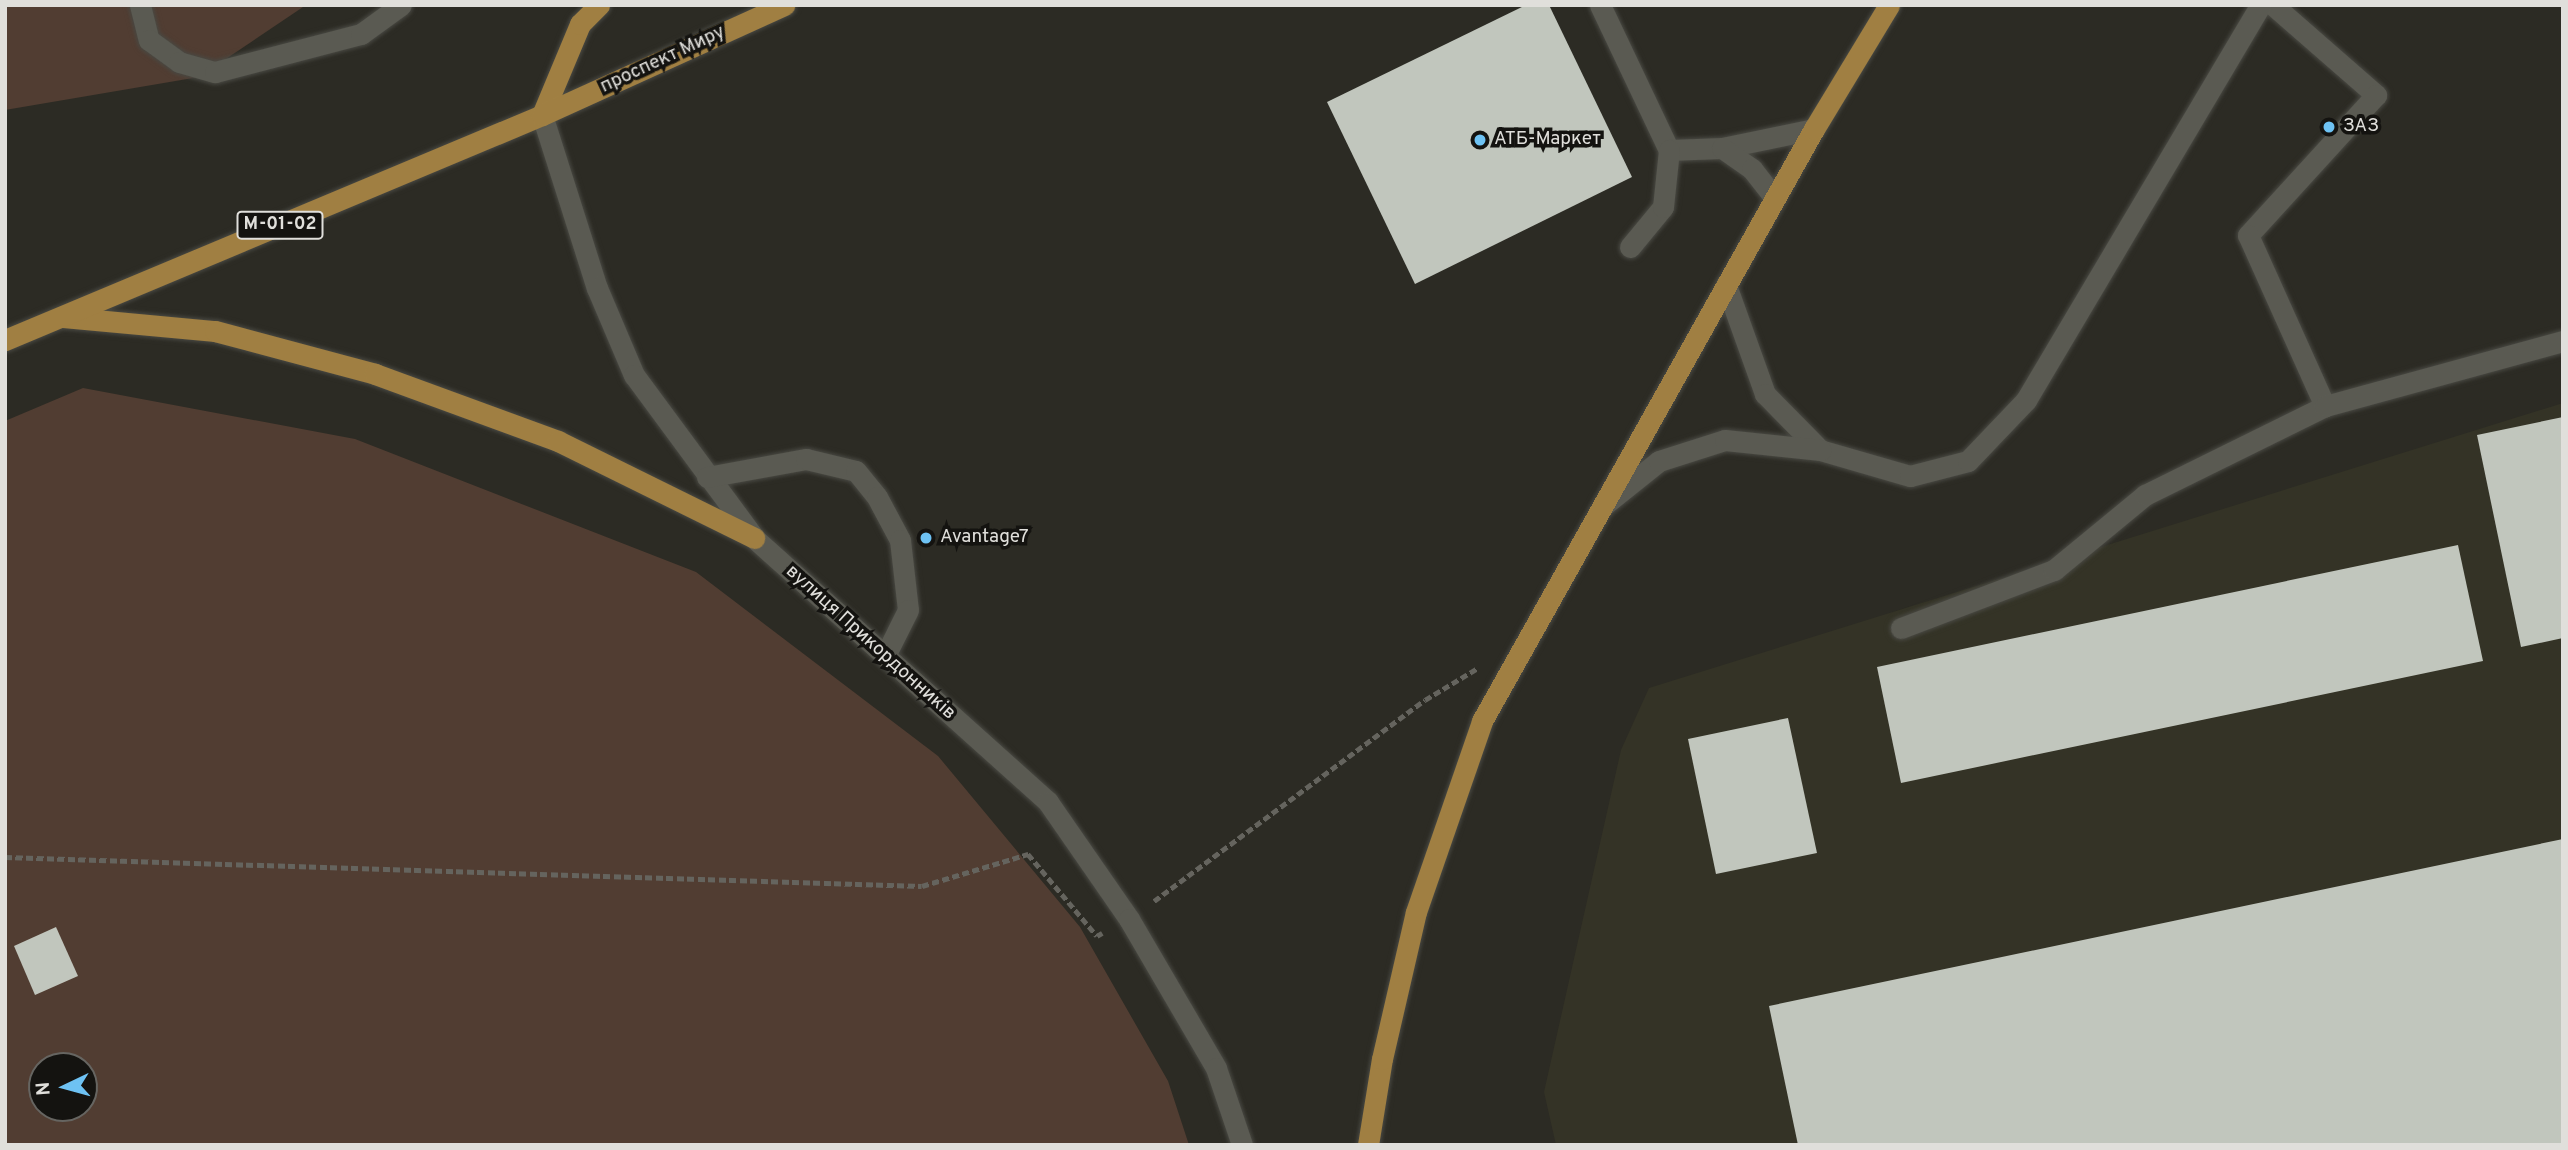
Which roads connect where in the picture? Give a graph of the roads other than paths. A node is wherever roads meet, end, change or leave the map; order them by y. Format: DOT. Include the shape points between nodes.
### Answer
graph roads {
  1 [pos="140,5"];
  2 [pos="401,5"];
  3 [pos="598,5"];
  4 [pos="784,5"];
  5 [pos="1600,5"];
  6 [pos="1889,5"];
  7 [pos="2261,5"];
  8 [pos="2273,5"];
  9 [pos="542,115"];
  10 [pos="1814,129"];
  11 [pos="1722,148"];
  12 [pos="1669,150"];
  13 [pos="1775,198"];
  14 [pos="1630,247"];
  15 [pos="1726,285"];
  16 [pos="61,316"];
  17 [pos="5,340"];
  18 [pos="2563,341"];
  19 [pos="2325,406"];
  20 [pos="1820,450"];
  21 [pos="707,477"];
  22 [pos="1602,507"];
  23 [pos="754,538"];
  24 [pos="1901,628"];
  25 [pos="885,656"];
  26 [pos="1242,1145"];
  27 [pos="1368,1145"];
  1 -- 2 [label="street" via="149,40 179,62 215,72 361,34"];
  3 -- 9 [label="main road" via="580,24"];
  4 -- 9 [label="main road, проспект Миру"];
  5 -- 12 [label="street"];
  6 -- 10 [label="main road"];
  7 -- 20 [label="street" via="2026,400 1968,461 1910,476"];
  8 -- 19 [label="street" via="2376,95 2248,235"];
  9 -- 16 [label="main road, М-01-02"];
  9 -- 21 [label="street, вулиця Прикордонників" via="597,288 635,375"];
  10 -- 11 [label="street"];
  10 -- 13 [label="main road"];
  11 -- 12 [label="street"];
  11 -- 13 [label="street" via="1752,169"];
  12 -- 14 [label="street" via="1662,207"];
  13 -- 15 [label="main road"];
  15 -- 20 [label="street" via="1765,394"];
  15 -- 22 [label="main road"];
  16 -- 17 [label="main road, М-01-02"];
  16 -- 23 [label="main road" via="215,331 375,374 558,441"];
  18 -- 19 [label="street"];
  19 -- 24 [label="street" via="2145,495 2054,570"];
  20 -- 22 [label="street" via="1725,440 1659,461"];
  21 -- 23 [label="street, вулиця Прикордонників"];
  21 -- 25 [label="street" via="806,459 856,471 900,540 908,610"];
  22 -- 27 [label="main road" via="1482,721 1416,912 1382,1059"];
  23 -- 25 [label="street, вулиця Прикордонників"];
  25 -- 26 [label="street, вулиця Прикордонників" via="1048,802 1129,919 1216,1068"];
}
